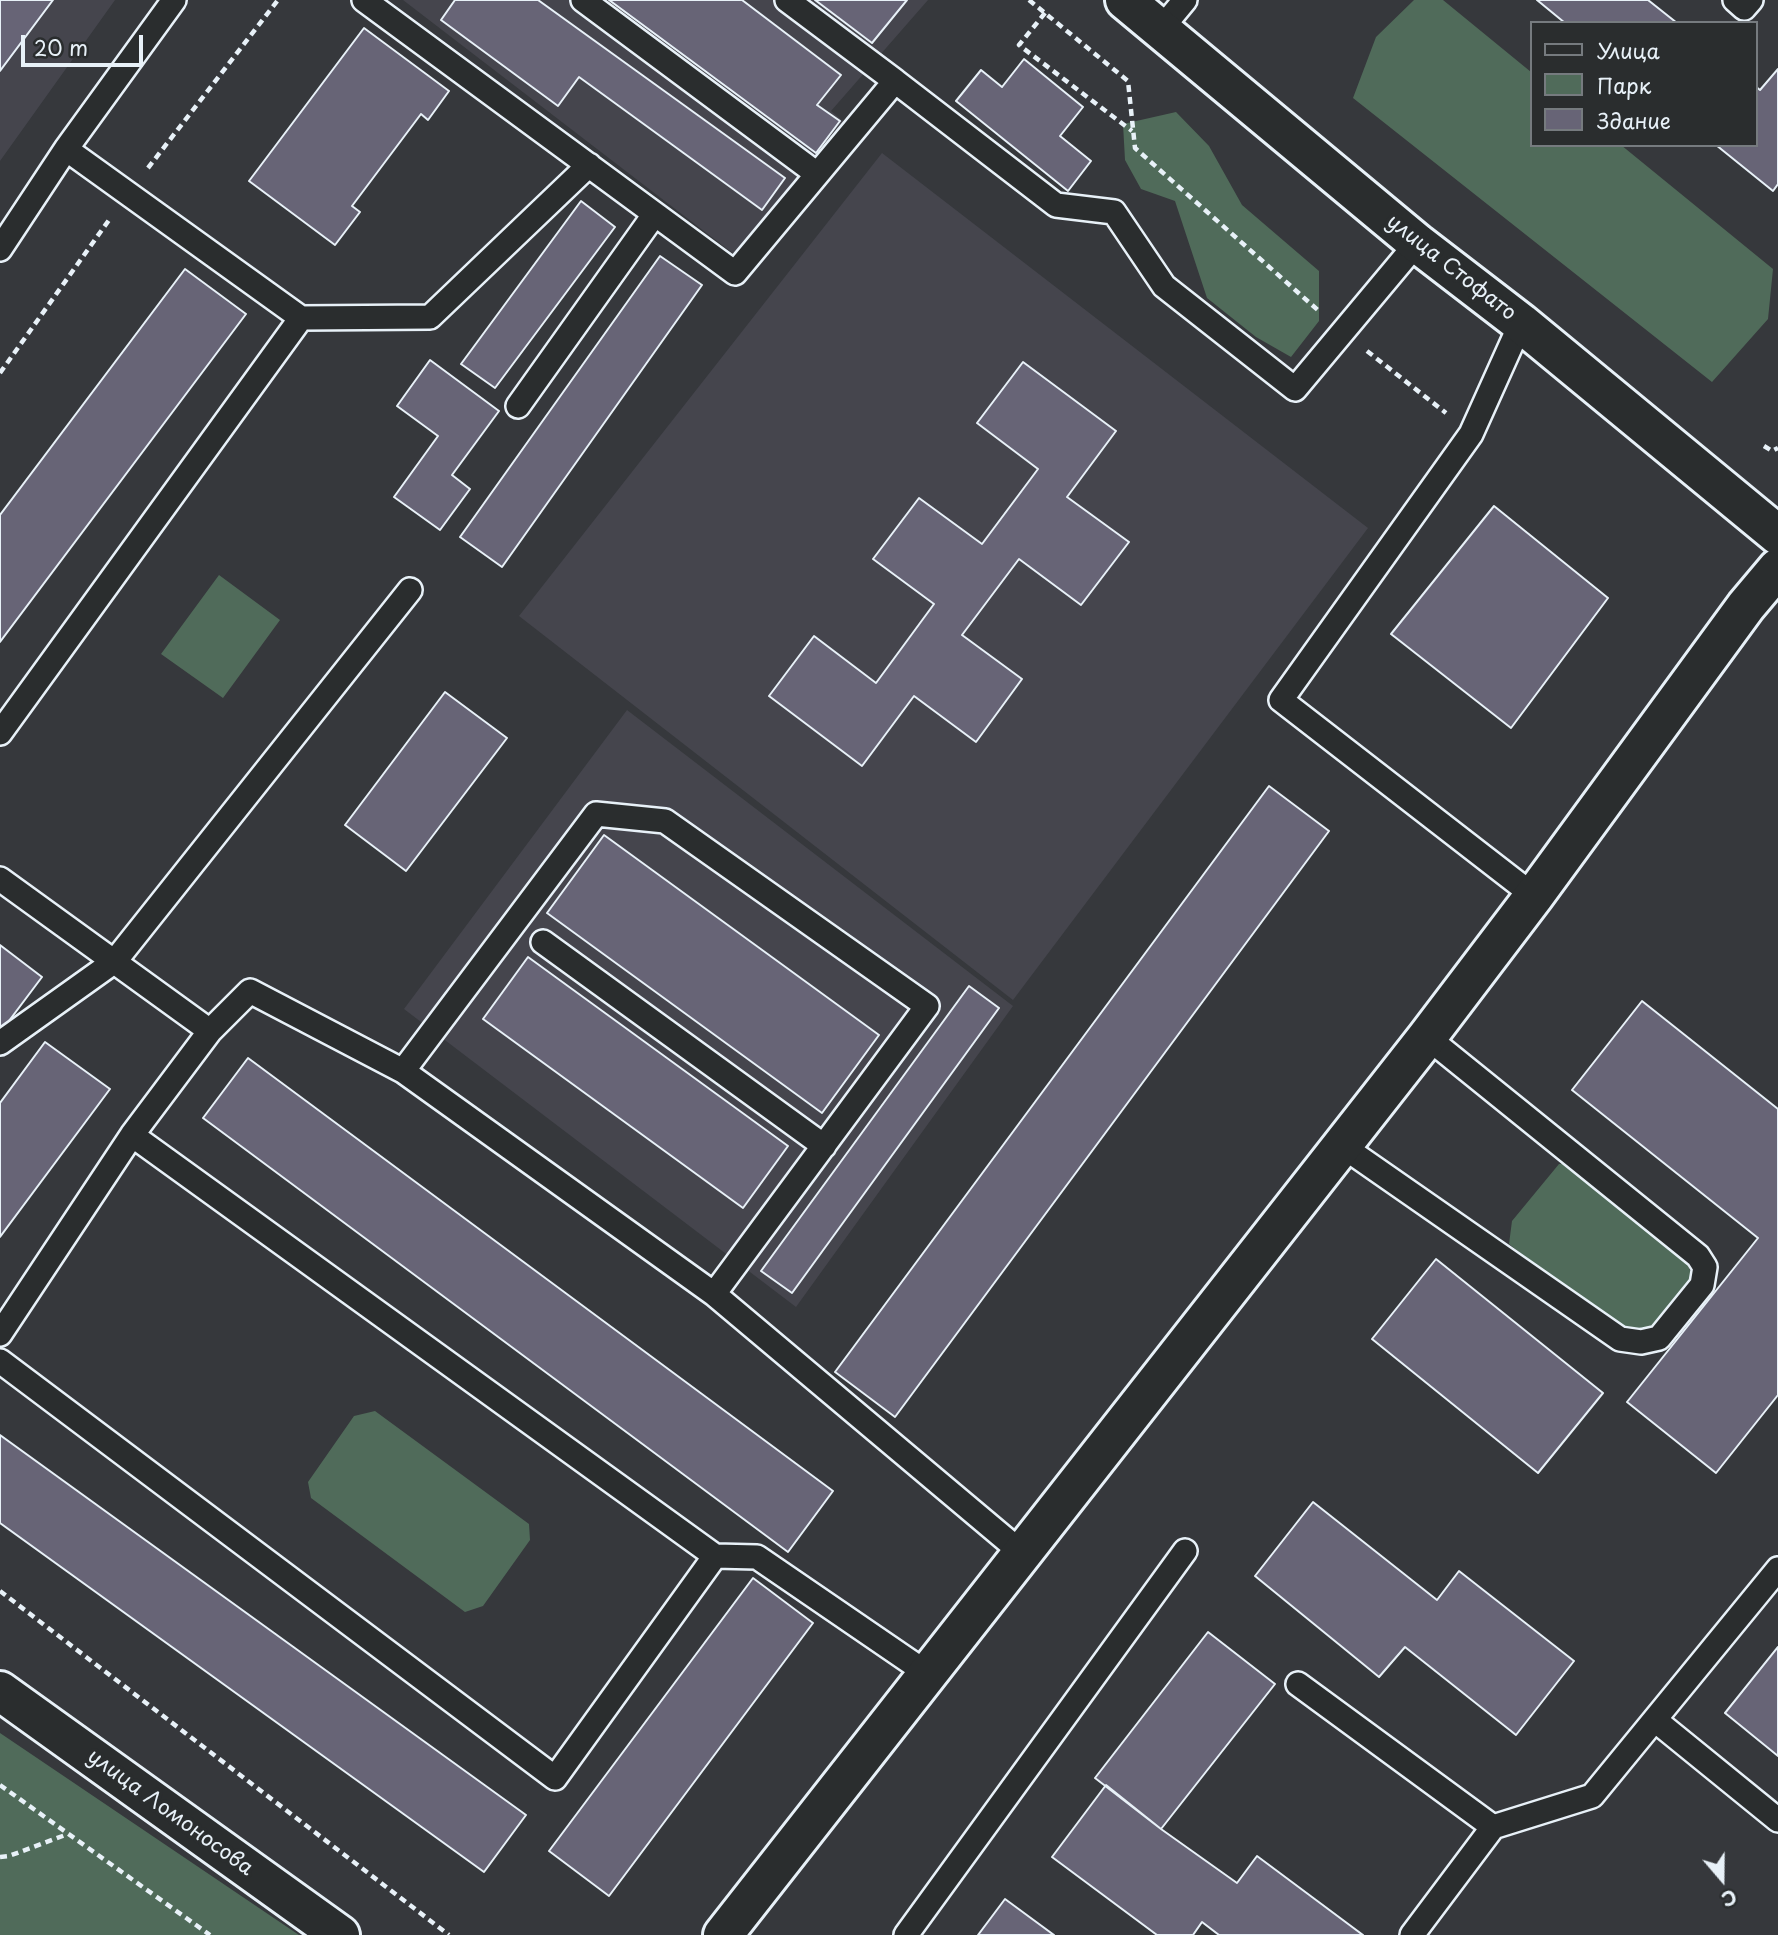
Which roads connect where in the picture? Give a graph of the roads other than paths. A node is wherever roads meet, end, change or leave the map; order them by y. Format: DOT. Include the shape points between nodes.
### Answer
graph roads {
  1 [pos="174,0"];
  2 [pos="364,0"];
  3 [pos="583,0"];
  4 [pos="787,0"];
  5 [pos="1125,0"];
  6 [pos="1185,0"];
  7 [pos="1735,0"];
  8 [pos="1751,0"];
  9 [pos="1161,29"];
  10 [pos="895,81"];
  11 [pos="66,149"];
  12 [pos="589,165"];
  13 [pos="817,174"];
  14 [pos="654,215"];
  15 [pos="1417,243"];
  16 [pos="0,249"];
  17 [pos="301,318"];
  18 [pos="1521,323"];
  19 [pos="518,406"];
  20 [pos="1778,535"];
  21 [pos="1778,568"];
  22 [pos="410,590"];
  23 [pos="0,733"];
  24 [pos="0,879"];
  25 [pos="1534,897"];
  26 [pos="543,942"];
  27 [pos="115,961"];
  28 [pos="210,1031"];
  29 [pos="1427,1037"];
  30 [pos="0,1043"];
  31 [pos="403,1071"];
  32 [pos="132,1135"];
  33 [pos="1340,1145"];
  34 [pos="824,1146"];
  35 [pos="714,1294"];
  36 [pos="0,1334"];
  37 [pos="0,1361"];
  38 [pos="1185,1551"];
  39 [pos="1022,1553"];
  40 [pos="715,1556"];
  41 [pos="1778,1569"];
  42 [pos="928,1674"];
  43 [pos="1298,1684"];
  44 [pos="0,1691"];
  45 [pos="1655,1720"];
  46 [pos="1778,1820"];
  47 [pos="1493,1827"];
  48 [pos="340,1935"];
  49 [pos="723,1935"];
  50 [pos="906,1935"];
  51 [pos="1412,1935"];
  1 -- 11 [label="lane"];
  2 -- 12 [label="lane"];
  3 -- 13 [label="lane"];
  4 -- 10 [label="lane"];
  5 -- 9 [label="street, улица Стофато"];
  6 -- 9 [label="lane"];
  7 -- 8 [label="lane" via="1744,8"];
  9 -- 15 [label="street, улица Стофато"];
  10 -- 13 [label="lane"];
  10 -- 15 [label="lane" via="1056,205 1114,212 1164,286 1296,389"];
  11 -- 16 [label="lane"];
  11 -- 17 [label="lane"];
  12 -- 14 [label="lane"];
  12 -- 17 [label="lane" via="430,317"];
  13 -- 14 [label="lane" via="735,273"];
  14 -- 19 [label="lane"];
  15 -- 18 [label="street, улица Стофато"];
  17 -- 23 [label="lane"];
  18 -- 20 [label="street, улица Стофато"];
  18 -- 25 [label="lane" via="1471,433 1281,700"];
  21 -- 25 [label="street"];
  22 -- 27 [label="lane"];
  24 -- 27 [label="lane"];
  25 -- 29 [label="street"];
  26 -- 34 [label="lane"];
  27 -- 28 [label="lane"];
  27 -- 30 [label="lane"];
  28 -- 31 [label="lane" via="250,991"];
  28 -- 32 [label="lane"];
  29 -- 33 [label="street"];
  29 -- 33 [label="lane" via="1698,1256 1705,1266 1702,1285 1659,1338 1641,1342 1620,1339"];
  31 -- 34 [label="lane" via="596,814 665,821 927,1006"];
  31 -- 35 [label="lane"];
  32 -- 36 [label="lane"];
  32 -- 40 [label="lane"];
  33 -- 39 [label="street"];
  34 -- 35 [label="lane"];
  35 -- 39 [label="lane"];
  37 -- 40 [label="lane" via="555,1777"];
  38 -- 50 [label="lane"];
  39 -- 42 [label="street"];
  40 -- 42 [label="lane" via="757,1557"];
  41 -- 45 [label="lane"];
  42 -- 49 [label="street"];
  43 -- 47 [label="lane"];
  44 -- 48 [label="street, улица Ломоносова"];
  45 -- 46 [label="lane"];
  45 -- 47 [label="lane" via="1592,1797"];
  47 -- 51 [label="lane"];
}
